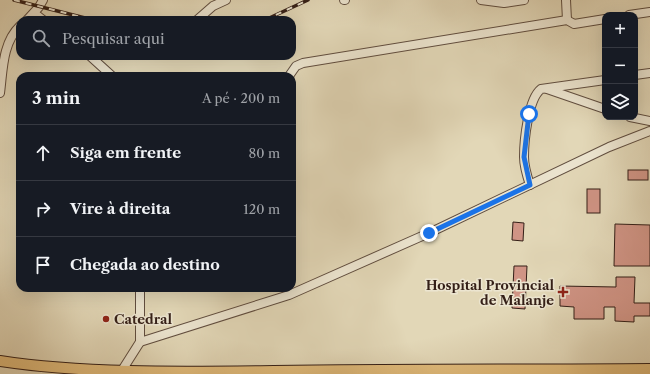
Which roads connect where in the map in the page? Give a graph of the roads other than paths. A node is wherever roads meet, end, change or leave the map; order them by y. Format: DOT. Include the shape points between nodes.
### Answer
graph roads {
  1 [pos="43,0"];
  2 [pos="226,0"];
  3 [pos="481,0"];
  4 [pos="524,0"];
  5 [pos="566,0"];
  6 [pos="650,12"];
  7 [pos="34,13"];
  8 [pos="638,14"];
  9 [pos="31,16"];
  10 [pos="38,16"];
  11 [pos="202,16"];
  12 [pos="602,19"];
  13 [pos="567,20"];
  14 [pos="16,30"];
  15 [pos="94,60"];
  16 [pos="108,72"];
  17 [pos="292,72"];
  18 [pos="650,73"];
  19 [pos="638,75"];
  20 [pos="602,80"];
  21 [pos="546,89"];
  22 [pos="0,93"];
  23 [pos="602,108"];
  24 [pos="638,119"];
  25 [pos="650,121"];
  26 [pos="650,131"];
  27 [pos="530,185"];
  28 [pos="140,292"];
  29 [pos="296,292"];
  30 [pos="296,292"];
  31 [pos="140,342"];
  32 [pos="0,361"];
  33 [pos="650,369"];
  34 [pos="404,371"];
  35 [pos="121,372"];
  36 [pos="582,372"];
  37 [pos="600,372"];
  38 [pos="98,373"];
  39 [pos="211,373"];
  1 -- 7 [label="street"];
  2 -- 11 [label="street" via="213,6"];
  3 -- 4 [label="street" via="504,3"];
  5 -- 13 [label="street"];
  6 -- 8 [label="street"];
  7 -- 9 [label="street"];
  7 -- 10 [label="street"];
  12 -- 13 [label="street" via="574,24"];
  13 -- 17 [label="street" via="303,63 296,66"];
  14 -- 22 [label="street" via="7,46"];
  15 -- 16 [label="street"];
  18 -- 19 [label="street"];
  20 -- 21 [label="street"];
  21 -- 23 [label="street"];
  21 -- 27 [label="street" via="536,93 529,114 524,157"];
  24 -- 25 [label="street"];
  26 -- 27 [label="street" via="609,147"];
  27 -- 30 [label="street"];
  28 -- 31 [label="street"];
  29 -- 31 [label="street"];
  31 -- 35 [label="street"];
  32 -- 38 [label="main road" via="16,365"];
  33 -- 37 [label="main road"];
  34 -- 36 [label="main road"];
  34 -- 39 [label="main road"];
  35 -- 38 [label="main road"];
  35 -- 39 [label="main road"];
  36 -- 37 [label="main road"];
}
